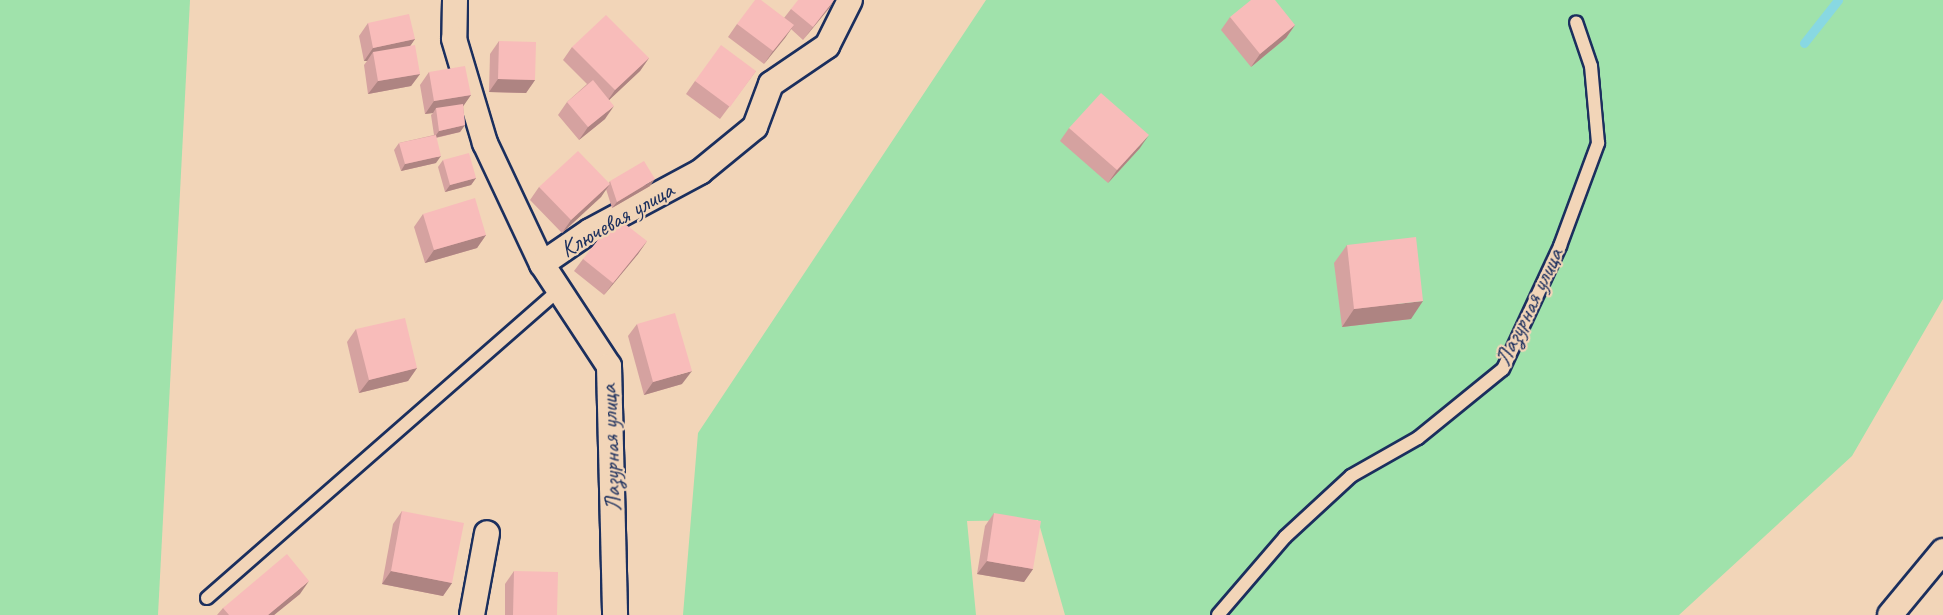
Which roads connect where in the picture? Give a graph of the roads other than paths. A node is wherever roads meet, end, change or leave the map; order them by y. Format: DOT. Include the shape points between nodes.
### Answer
graph roads {
  1 [pos="455,0"];
  2 [pos="850,0"];
  3 [pos="1576,22"];
  4 [pos="542,264"];
  5 [pos="559,290"];
  6 [pos="487,533"];
  7 [pos="1943,551"];
  8 [pos="207,598"];
  9 [pos="472,615"];
  10 [pos="615,615"];
  11 [pos="1218,615"];
  12 [pos="1890,615"];
  1 -- 4 [label="street, Ключевая улица" via="454,39 485,143"];
  2 -- 4 [label="street, Ключевая улица" via="827,46 771,84 755,128 700,172 590,231"];
  3 -- 11 [label="lane, Лазурная улица" via="1591,66 1598,143 1560,246 1503,369 1418,438 1351,476 1285,537"];
  4 -- 5 [label="street, Лазурная улица"];
  5 -- 8 [label="lane"];
  5 -- 10 [label="street, Лазурная улица" via="609,366"];
  6 -- 9 [label="street"];
  7 -- 12 [label="street"];
}
